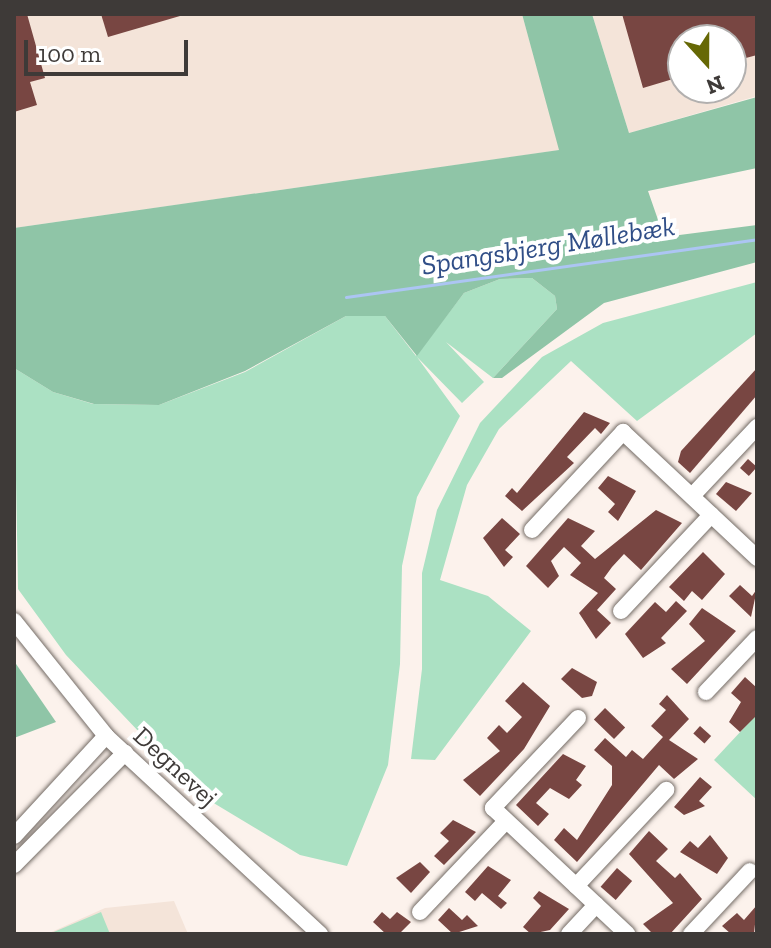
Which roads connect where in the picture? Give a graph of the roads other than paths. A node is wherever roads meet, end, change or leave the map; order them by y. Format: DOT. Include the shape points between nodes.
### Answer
graph roads {
  1 [pos="757,427"];
  2 [pos="692,496"];
  3 [pos="711,515"];
  4 [pos="532,530"];
  5 [pos="757,558"];
  6 [pos="621,611"];
  7 [pos="14,621"];
  8 [pos="757,638"];
  9 [pos="706,692"];
  10 [pos="578,718"];
  11 [pos="106,736"];
  12 [pos="125,753"];
  13 [pos="666,790"];
  14 [pos="506,821"];
  15 [pos="14,836"];
  16 [pos="14,865"];
  17 [pos="750,871"];
  18 [pos="576,886"];
  19 [pos="596,905"];
  20 [pos="420,912"];
  21 [pos="320,934"];
  22 [pos="569,934"];
  23 [pos="627,934"];
  24 [pos="691,934"];
  1 -- 2 [label="street"];
  2 -- 3 [label="street"];
  2 -- 4 [label="street" via="623,432"];
  3 -- 5 [label="street"];
  3 -- 6 [label="street"];
  7 -- 11 [label="street, Degnevej"];
  8 -- 9 [label="street"];
  10 -- 14 [label="street" via="493,808"];
  11 -- 12 [label="street, Degnevej"];
  11 -- 15 [label="street"];
  12 -- 16 [label="street"];
  12 -- 21 [label="street, Degnevej"];
  13 -- 18 [label="street"];
  14 -- 18 [label="street"];
  14 -- 20 [label="street"];
  17 -- 24 [label="street"];
  18 -- 19 [label="street"];
  19 -- 22 [label="street"];
  19 -- 23 [label="street"];
}
